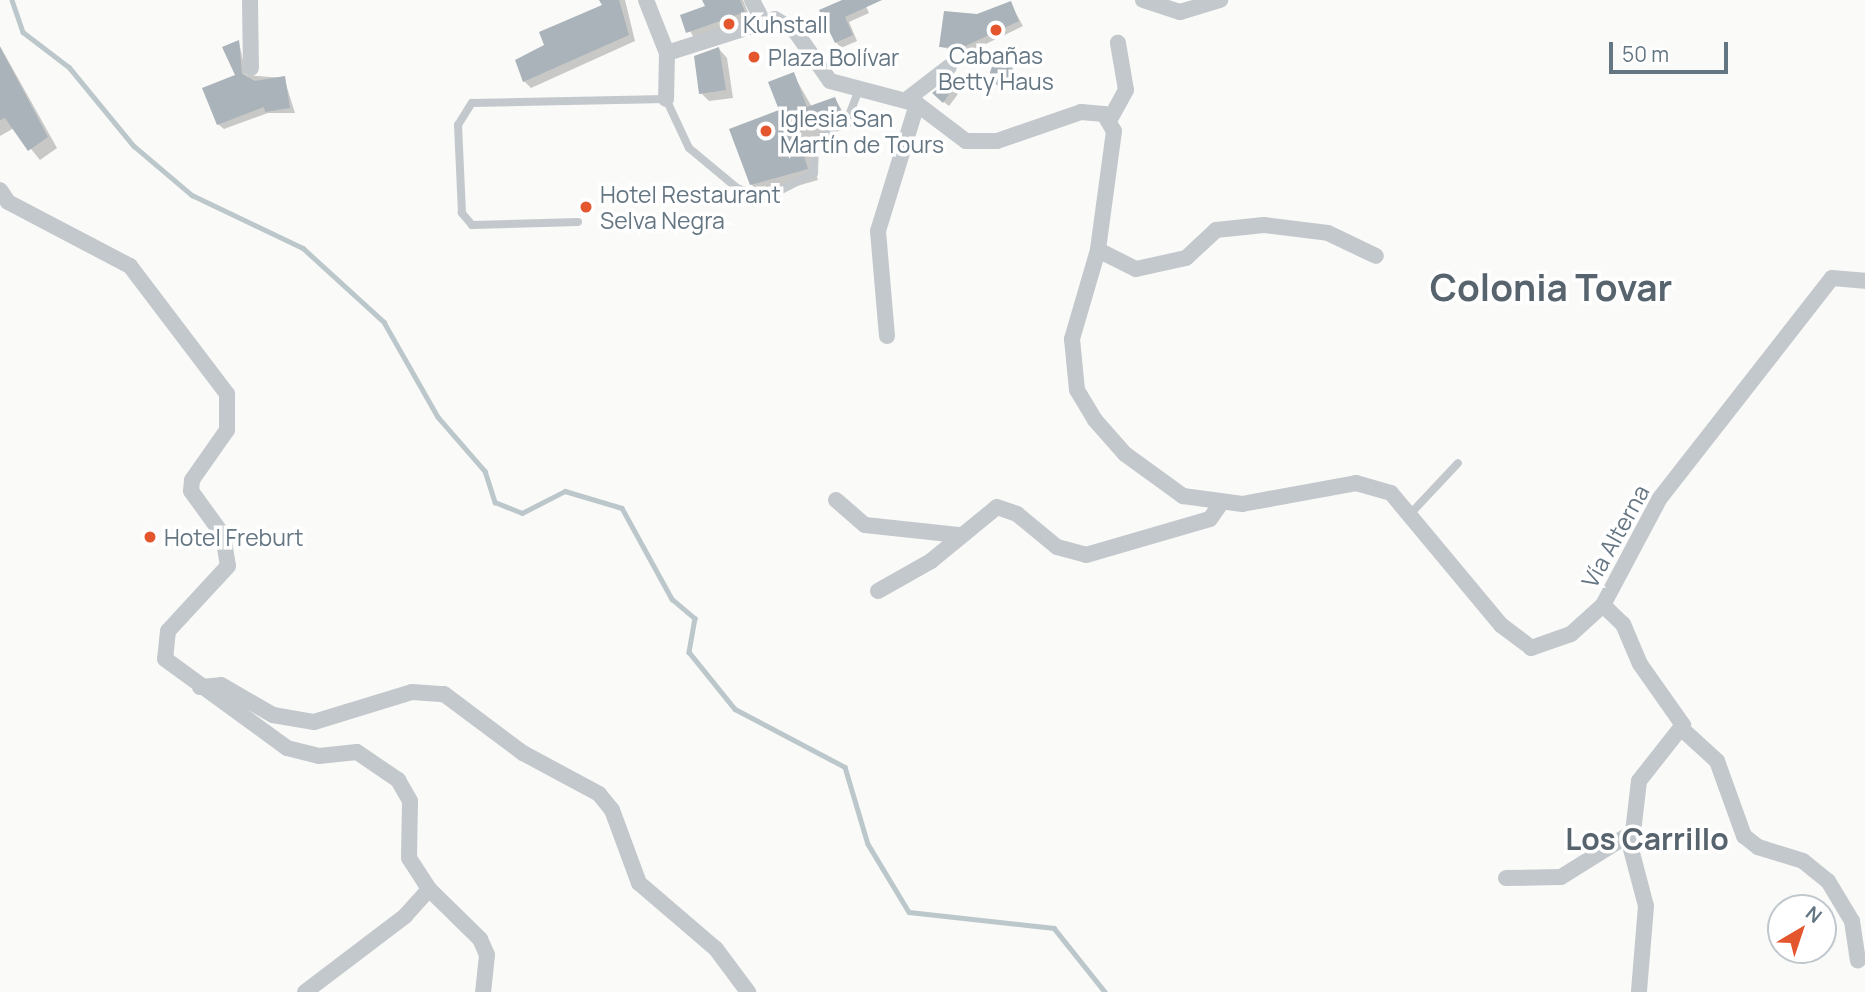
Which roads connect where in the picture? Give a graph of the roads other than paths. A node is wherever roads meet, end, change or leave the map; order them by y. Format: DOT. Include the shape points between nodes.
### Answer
graph roads {
  1 [pos="250,0"];
  2 [pos="646,0"];
  3 [pos="752,0"];
  4 [pos="1143,0"];
  5 [pos="1220,0"];
  6 [pos="763,22"];
  7 [pos="1118,43"];
  8 [pos="667,53"];
  9 [pos="949,67"];
  10 [pos="251,68"];
  11 [pos="858,92"];
  12 [pos="666,99"];
  13 [pos="912,102"];
  14 [pos="1110,119"];
  15 [pos="0,190"];
  16 [pos="578,222"];
  17 [pos="1098,250"];
  18 [pos="1377,256"];
  19 [pos="1865,281"];
  20 [pos="887,335"];
  21 [pos="1458,463"];
  22 [pos="836,500"];
  23 [pos="1221,503"];
  24 [pos="1412,512"];
  25 [pos="958,535"];
  26 [pos="878,591"];
  27 [pos="1603,605"];
  28 [pos="200,687"];
  29 [pos="1683,730"];
  30 [pos="1633,832"];
  31 [pos="1506,878"];
  32 [pos="429,889"];
  33 [pos="1858,961"];
  34 [pos="305,992"];
  35 [pos="483,992"];
  36 [pos="748,992"];
  37 [pos="1639,992"];
  1 -- 10 [label="street"];
  2 -- 8 [label="street"];
  3 -- 6 [label="street"];
  4 -- 5 [label="street" via="1180,12"];
  6 -- 8 [label="street"];
  6 -- 11 [label="street" via="785,23 830,80"];
  7 -- 14 [label="street" via="1126,90"];
  8 -- 12 [label="street"];
  9 -- 13 [label="street"];
  11 -- 12 [label="lane" via="848,117 815,142 814,173 766,198 737,188 689,148"];
  11 -- 13 [label="street"];
  12 -- 16 [label="lane" via="472,103 464,111 458,125 461,213 472,225"];
  13 -- 14 [label="street" via="966,141 984,143 1081,112"];
  13 -- 20 [label="street" via="878,231"];
  14 -- 17 [label="street" via="1114,131"];
  15 -- 28 [label="street" via="8,202 130,266 226,394 227,430 192,480 191,491 223,535 228,566 168,631 164,649 165,659"];
  17 -- 18 [label="street" via="1127,268 1142,268 1186,258 1216,230 1234,225 1328,233"];
  17 -- 23 [label="street" via="1076,309 1077,390 1095,420 1154,480 1183,496"];
  19 -- 27 [label="street, Vía Alterna" via="1832,278 1777,340 1660,498"];
  21 -- 24 [label="lane"];
  22 -- 25 [label="street" via="865,524"];
  23 -- 24 [label="street, Vía Alterna" via="1356,483 1391,493"];
  23 -- 25 [label="street" via="1210,519 1092,555 1057,547 1004,508 991,509"];
  24 -- 27 [label="street, Vía Alterna" via="1517,642 1551,645"];
  25 -- 26 [label="street" via="931,561"];
  27 -- 29 [label="street" via="1623,624"];
  28 -- 32 [label="street" via="288,748 319,756 357,752 378,762 410,801 409,858"];
  28 -- 36 [label="street" via="221,685 273,715 314,722 412,692 444,694 513,747 599,794 612,810 632,873 646,893 716,949"];
  29 -- 30 [label="street" via="1643,774"];
  29 -- 33 [label="street" via="1717,761 1744,836 1813,867 1828,881 1852,921"];
  30 -- 31 [label="street" via="1561,877"];
  30 -- 37 [label="street" via="1633,867 1646,905"];
  32 -- 34 [label="street" via="405,916"];
  32 -- 35 [label="street" via="480,939 487,955"];
}
